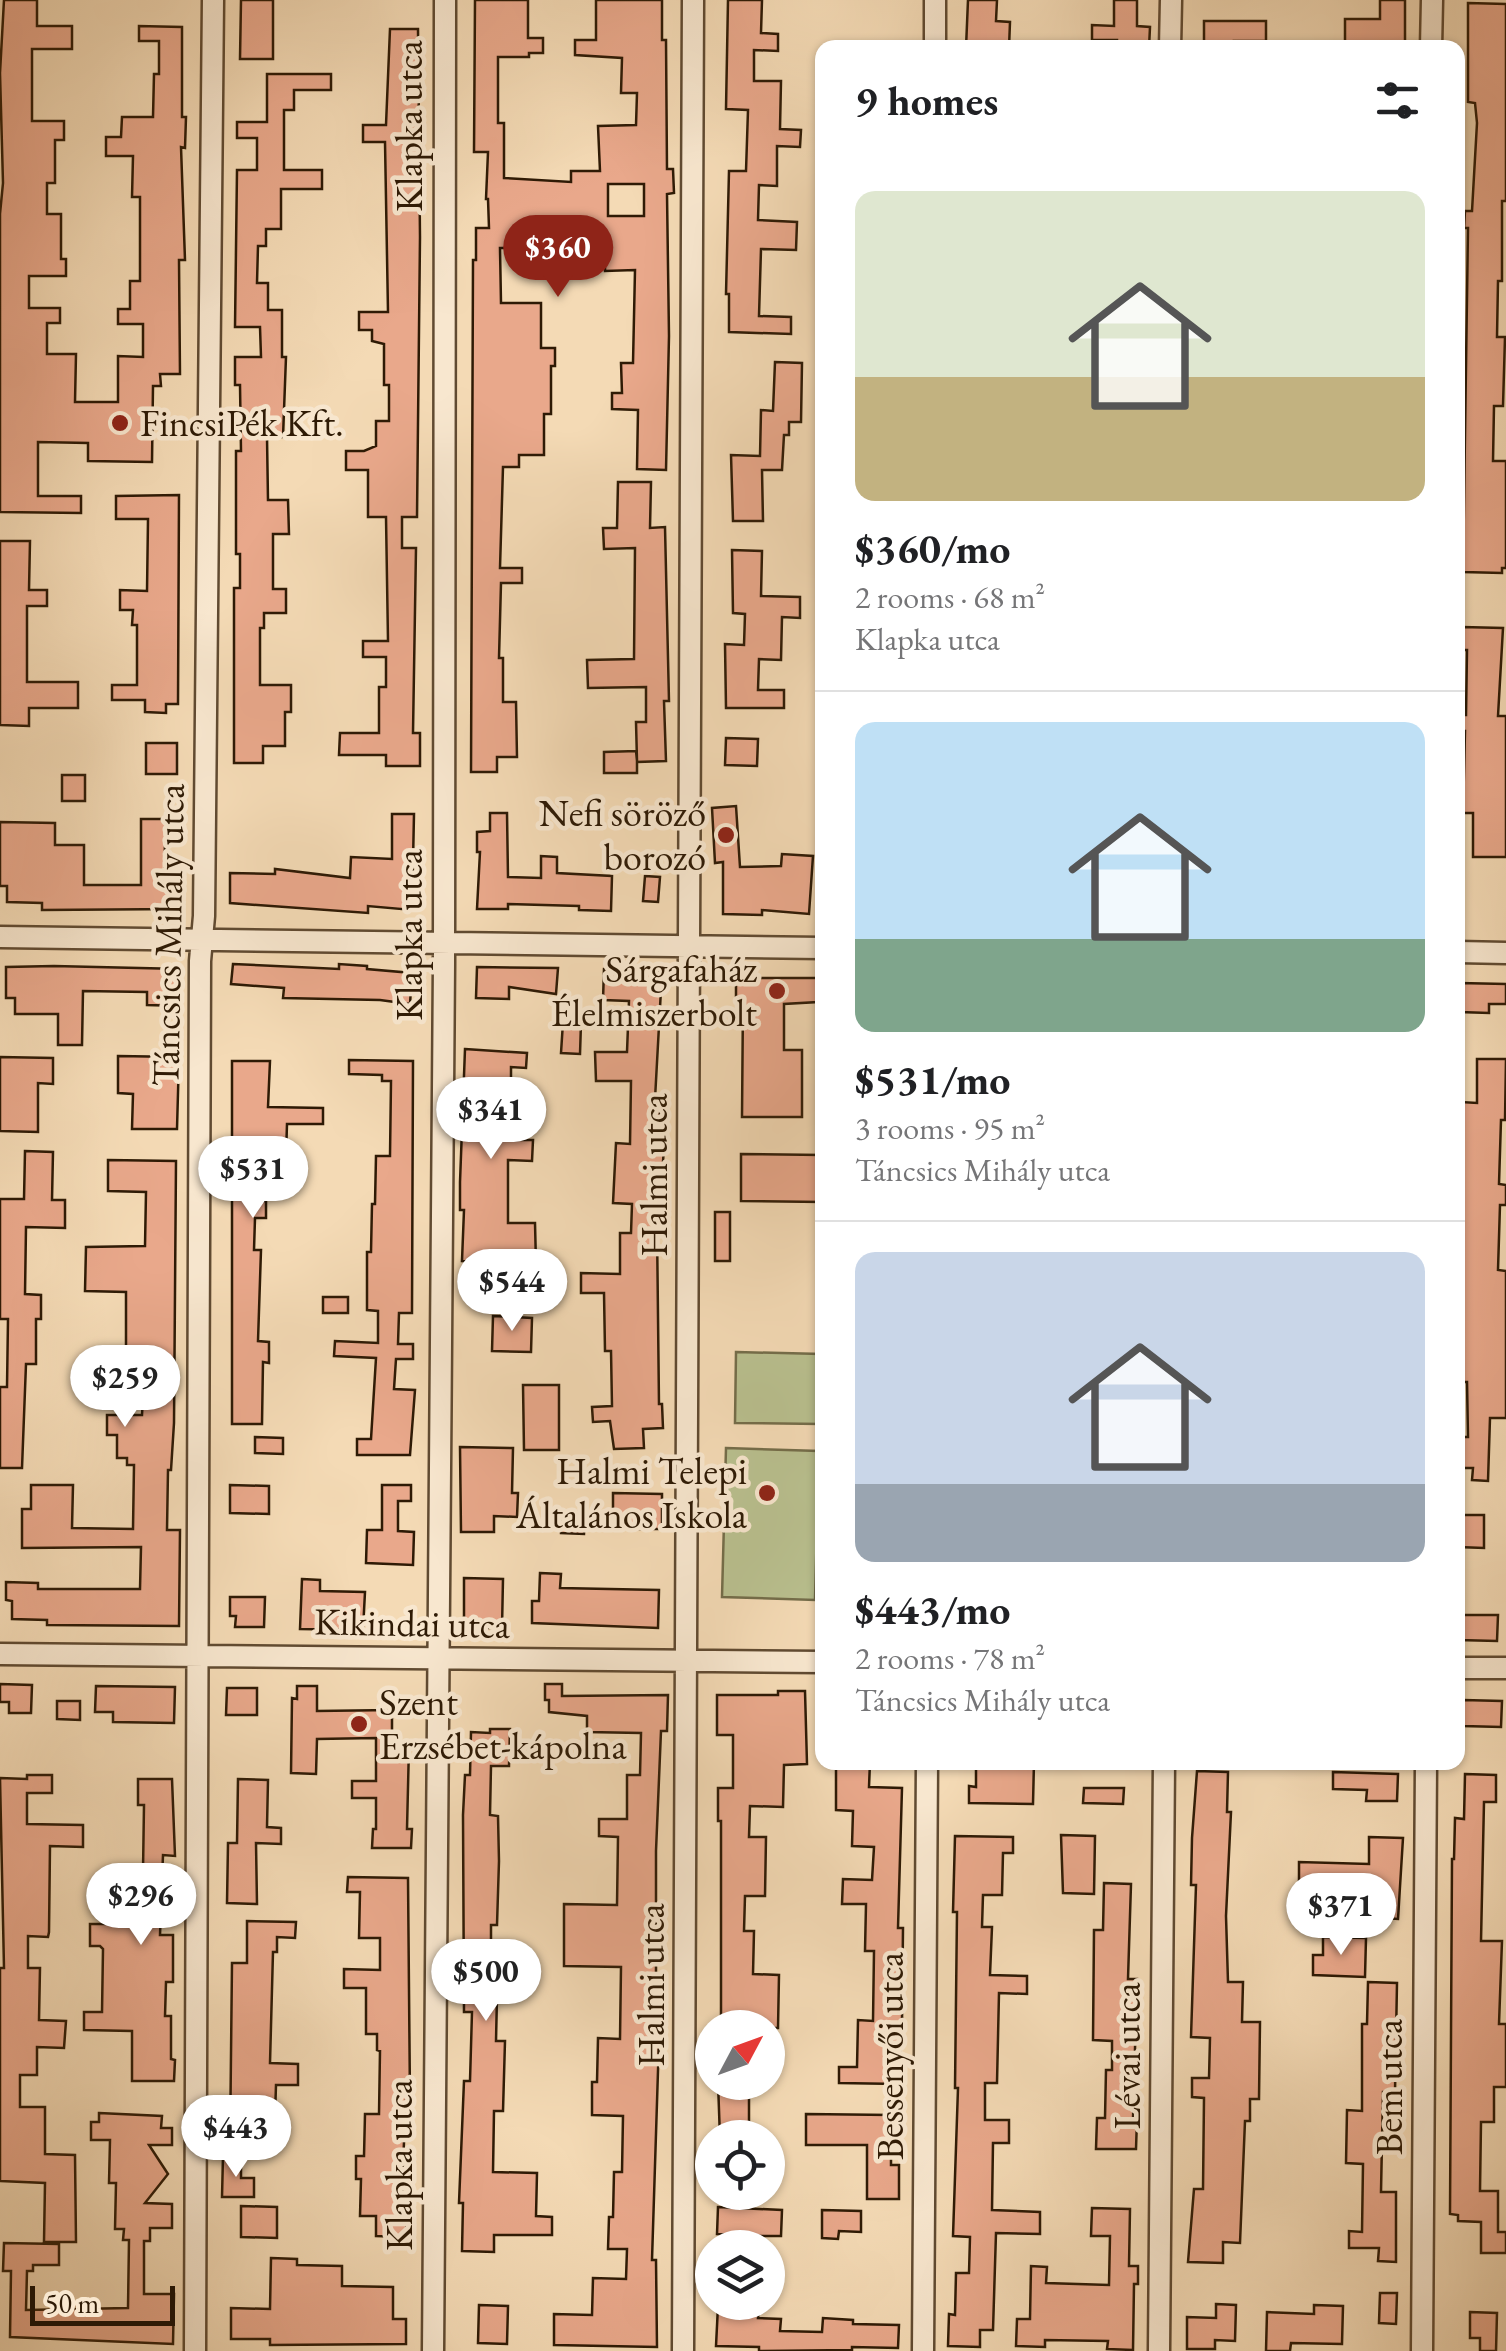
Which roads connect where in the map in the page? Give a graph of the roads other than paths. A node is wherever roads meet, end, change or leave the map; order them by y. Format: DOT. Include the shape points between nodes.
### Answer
graph roads {
  1 [pos="213,0"];
  2 [pos="444,0"];
  3 [pos="693,0"];
  4 [pos="935,0"];
  5 [pos="1170,0"];
  6 [pos="1432,0"];
  7 [pos="935,40"];
  8 [pos="1170,40"];
  9 [pos="1432,40"];
  10 [pos="0,937"];
  11 [pos="200,941"];
  12 [pos="442,942"];
  13 [pos="688,946"];
  14 [pos="815,948"];
  15 [pos="1465,952"];
  16 [pos="1506,953"];
  17 [pos="0,1654"];
  18 [pos="198,1656"];
  19 [pos="437,1658"];
  20 [pos="688,1661"];
  21 [pos="815,1662"];
  22 [pos="1465,1668"];
  23 [pos="1506,1668"];
  24 [pos="928,1770"];
  25 [pos="1164,1770"];
  26 [pos="1426,1770"];
  27 [pos="195,2351"];
  28 [pos="433,2351"];
  29 [pos="683,2351"];
  30 [pos="923,2351"];
  31 [pos="1159,2351"];
  32 [pos="1422,2351"];
  1 -- 11 [label="street, Táncsics Mihály utca"];
  2 -- 12 [label="street, Klapka utca"];
  3 -- 13 [label="street, Halmi utca"];
  4 -- 7 [label="street"];
  5 -- 8 [label="street"];
  6 -- 9 [label="street"];
  10 -- 11 [label="street"];
  11 -- 12 [label="street"];
  11 -- 18 [label="street, Táncsics Mihály utca"];
  12 -- 13 [label="street"];
  12 -- 19 [label="street, Klapka utca"];
  13 -- 14 [label="street"];
  13 -- 20 [label="street, Halmi utca"];
  15 -- 16 [label="street"];
  17 -- 18 [label="street, Kikindai utca"];
  18 -- 19 [label="street, Kikindai utca"];
  18 -- 27 [label="street, Táncsics Mihály utca"];
  19 -- 20 [label="street, Kikindai utca"];
  19 -- 28 [label="street, Klapka utca"];
  20 -- 21 [label="street, Kikindai utca"];
  20 -- 29 [label="street, Halmi utca"];
  22 -- 23 [label="street"];
  24 -- 30 [label="street, Bessenyői utca"];
  25 -- 31 [label="street, Lévai utca"];
  26 -- 32 [label="street, Bem utca"];
}
